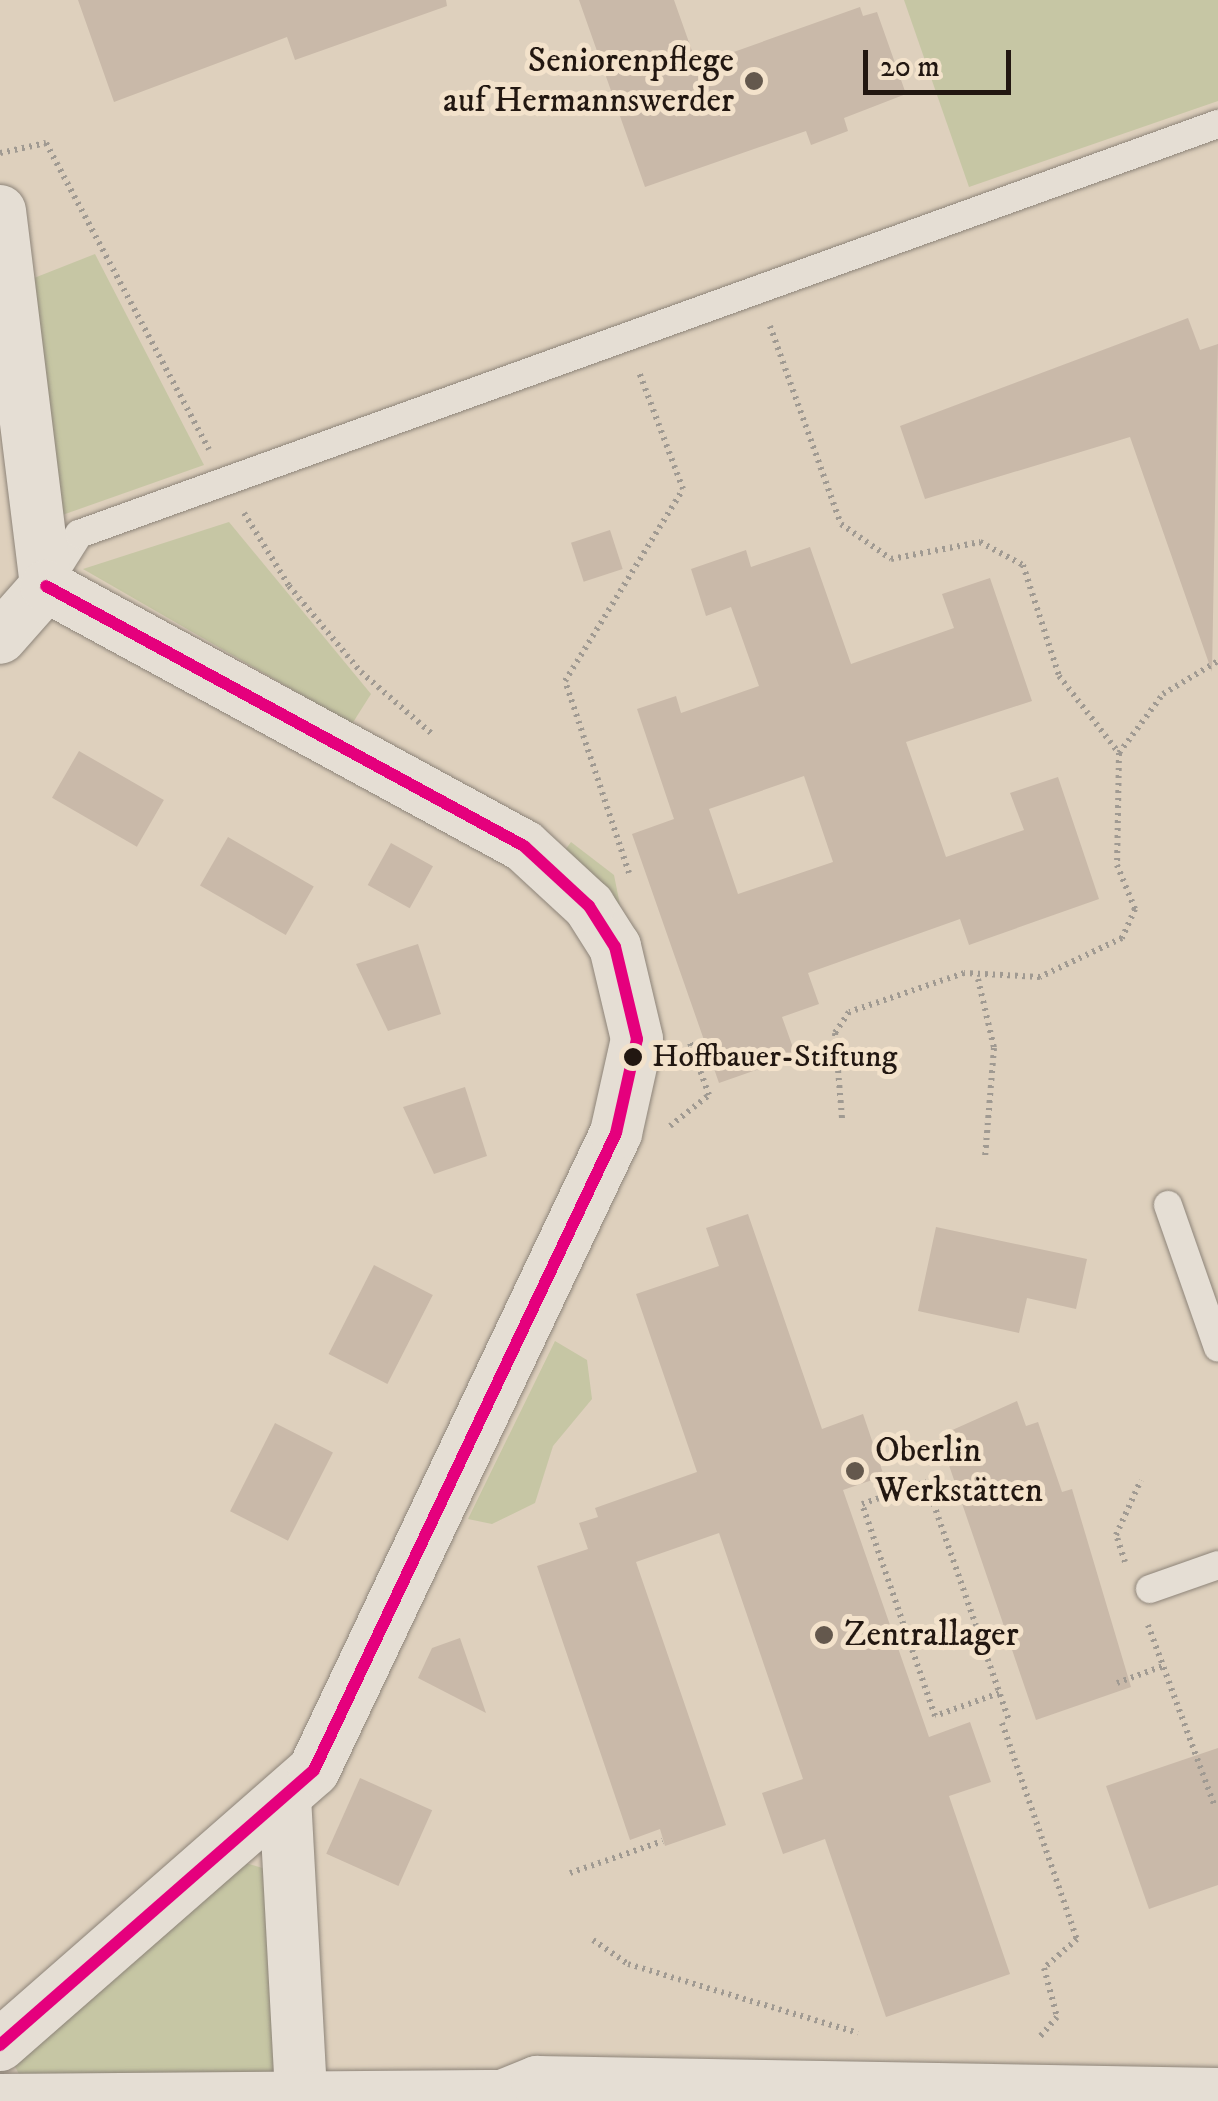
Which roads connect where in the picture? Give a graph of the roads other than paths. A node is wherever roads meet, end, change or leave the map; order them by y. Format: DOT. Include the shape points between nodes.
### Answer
graph roads {
  1 [pos="1218,124"];
  2 [pos="0,211"];
  3 [pos="46,586"];
  4 [pos="0,638"];
  5 [pos="1168,1205"];
  6 [pos="1218,1348"];
  7 [pos="1218,1565"];
  8 [pos="1142,1593"];
  9 [pos="285,1797"];
  10 [pos="0,2044"];
  11 [pos="779,2094"];
  12 [pos="1218,2094"];
  13 [pos="301,2097"];
  14 [pos="0,2100"];
  1 -- 3 [label="lane" via="79,534"];
  2 -- 3 [label="street"];
  3 -- 4 [label="street"];
  3 -- 9 [label="street" via="524,846 588,906 631,990 637,1039 616,1132 314,1770"];
  5 -- 6 [label="lane"];
  7 -- 8 [label="lane"];
  9 -- 10 [label="street"];
  9 -- 13 [label="street"];
  11 -- 12 [label="street"];
  11 -- 13 [label="street" via="536,2082 502,2096"];
  13 -- 14 [label="street"];
}
